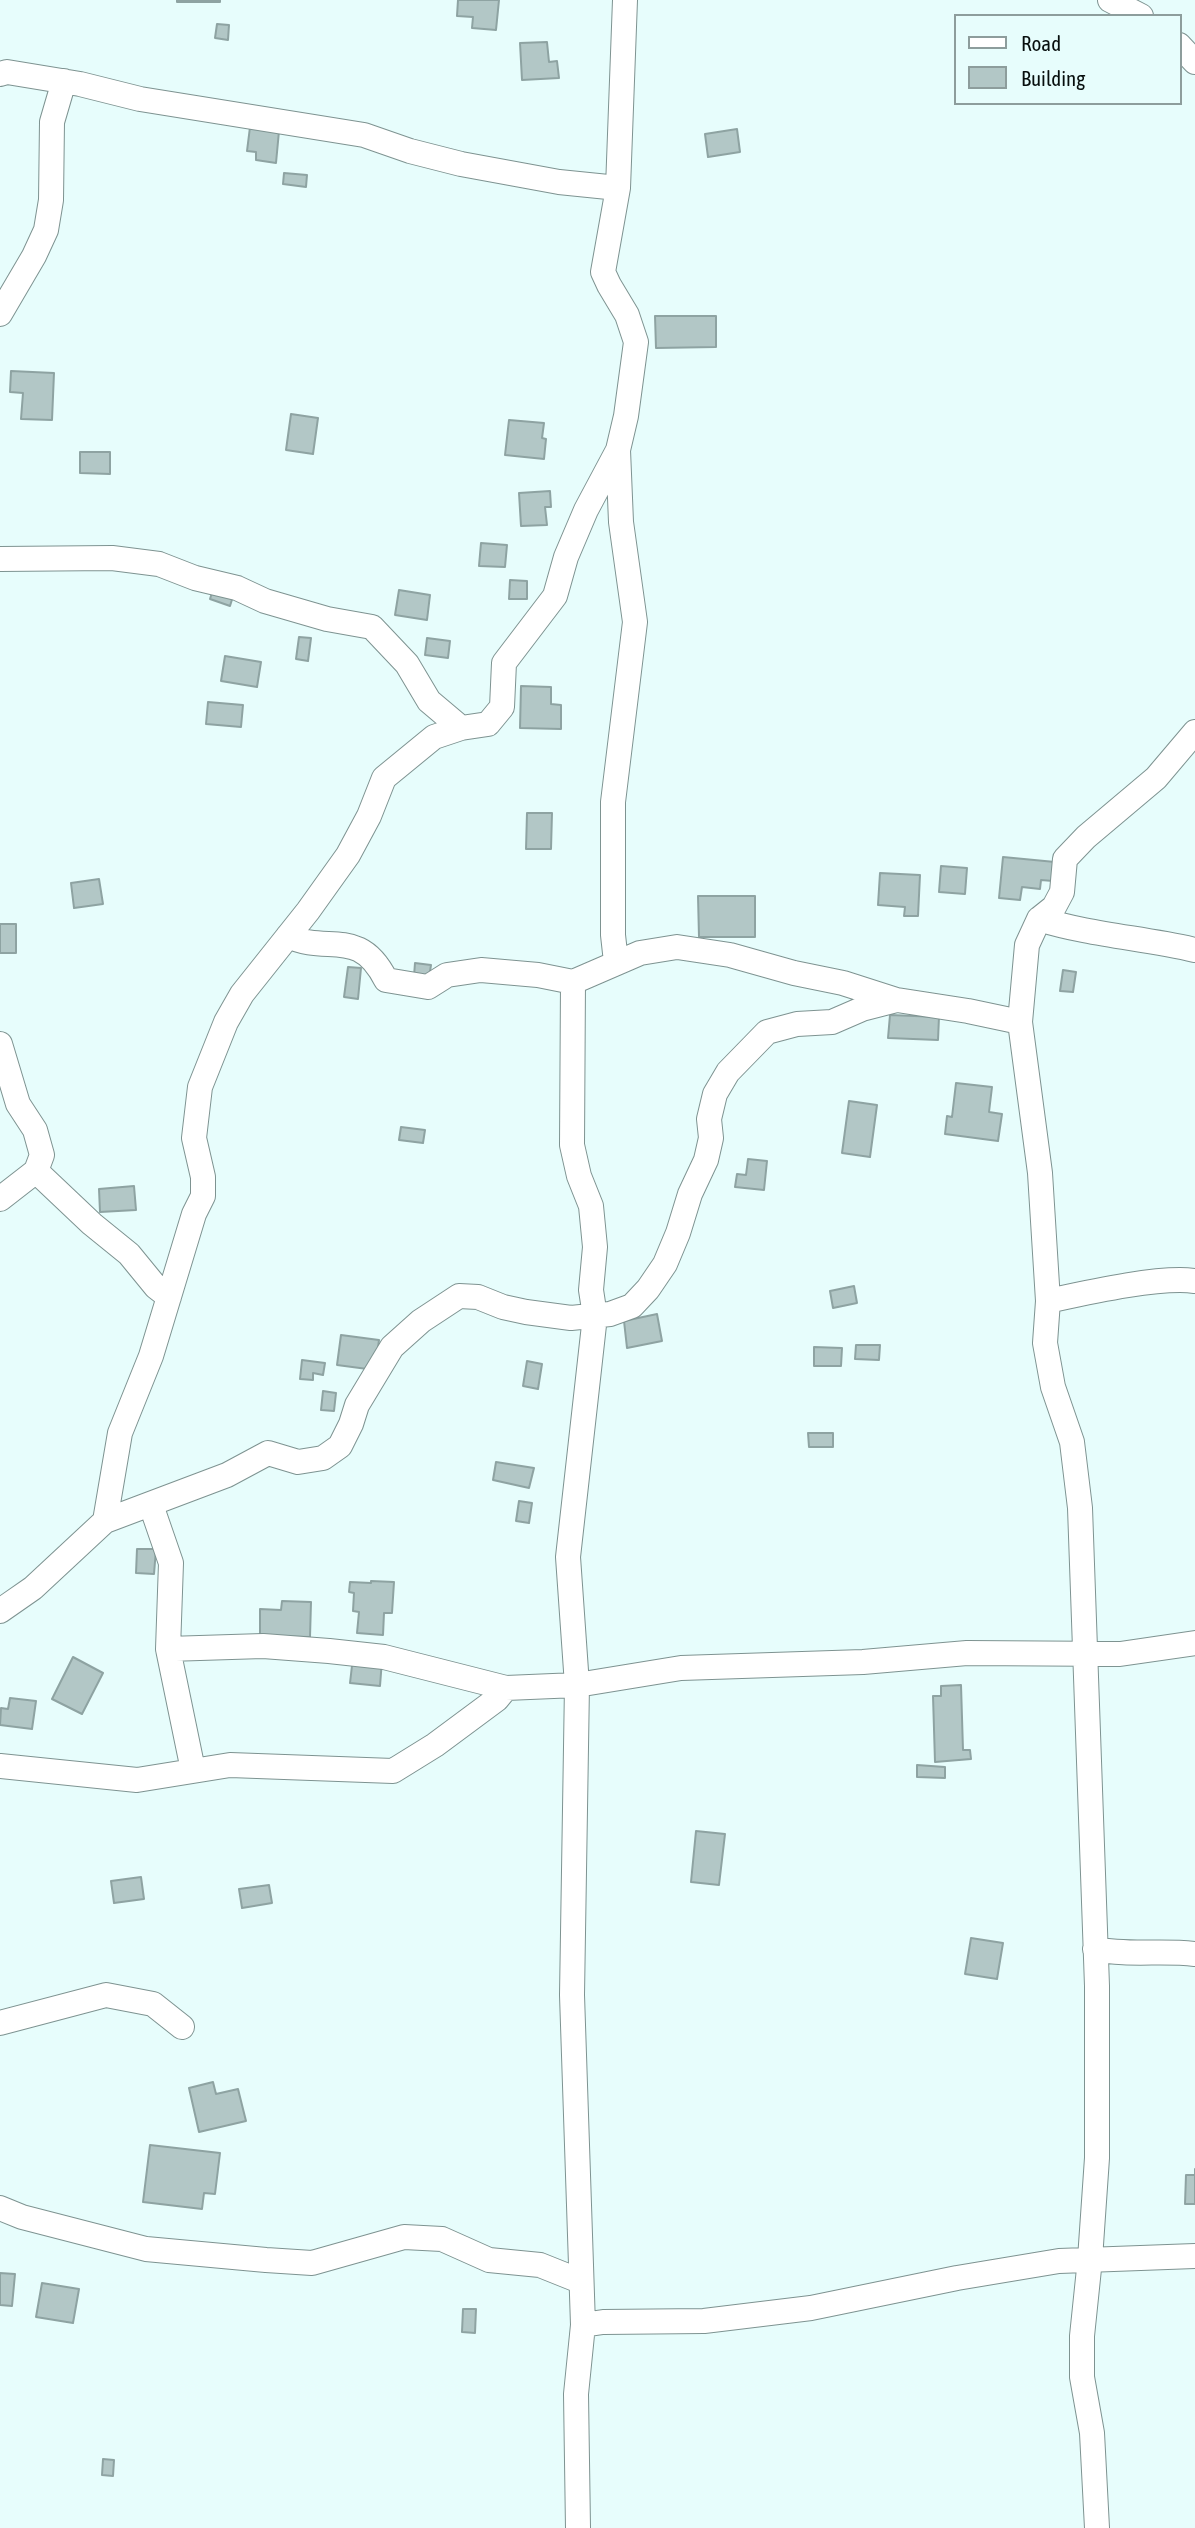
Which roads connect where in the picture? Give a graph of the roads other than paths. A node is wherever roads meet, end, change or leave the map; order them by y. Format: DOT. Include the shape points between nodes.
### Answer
graph roads {
  1 [pos="625,0"];
  2 [pos="1110,0"];
  3 [pos="1137,14"];
  4 [pos="1181,47"];
  5 [pos="1195,62"];
  6 [pos="0,74"];
  7 [pos="64,81"];
  8 [pos="618,188"];
  9 [pos="0,314"];
  10 [pos="618,450"];
  11 [pos="0,559"];
  12 [pos="461,728"];
  13 [pos="1195,732"];
  14 [pos="1039,919"];
  15 [pos="288,936"];
  16 [pos="1195,950"];
  17 [pos="616,962"];
  18 [pos="573,982"];
  19 [pos="897,1000"];
  20 [pos="1020,1022"];
  21 [pos="0,1044"];
  22 [pos="36,1171"];
  23 [pos="0,1199"];
  24 [pos="1195,1281"];
  25 [pos="169,1297"];
  26 [pos="1048,1301"];
  27 [pos="595,1316"];
  28 [pos="151,1505"];
  29 [pos="105,1521"];
  30 [pos="0,1611"];
  31 [pos="1195,1643"];
  32 [pos="168,1649"];
  33 [pos="1086,1654"];
  34 [pos="577,1685"];
  35 [pos="506,1688"];
  36 [pos="0,1766"];
  37 [pos="192,1770"];
  38 [pos="1095,1949"];
  39 [pos="1195,1954"];
  40 [pos="0,2022"];
  41 [pos="182,2027"];
  42 [pos="0,2208"];
  43 [pos="1195,2256"];
  44 [pos="1090,2259"];
  45 [pos="580,2281"];
  46 [pos="583,2325"];
  47 [pos="578,2528"];
  48 [pos="1097,2528"];
  1 -- 8 [label="street"];
  2 -- 3 [label="street"];
  4 -- 5 [label="street"];
  6 -- 7 [label="street"];
  7 -- 8 [label="street" via="140,99 364,135 461,164"];
  7 -- 9 [label="street" via="52,122 46,230"];
  8 -- 10 [label="street" via="603,271 636,342"];
  10 -- 12 [label="street" via="586,510 555,596 504,663 502,707 488,724"];
  10 -- 17 [label="street" via="621,522 635,622 613,802"];
  11 -- 12 [label="street" via="112,558 159,564 265,601 372,627 407,664 429,701"];
  12 -- 15 [label="street" via="434,737 384,778 348,855"];
  13 -- 14 [label="street" via="1156,778 1065,859 1062,892"];
  14 -- 16 [label="street"];
  14 -- 20 [label="street" via="1027,945"];
  15 -- 18 [label="street" via="297,941 346,944 377,962 386,981 428,987 447,975 481,970"];
  15 -- 25 [label="street" via="242,994 200,1087 194,1138 204,1177 203,1196"];
  17 -- 18 [label="street"];
  17 -- 19 [label="street" via="677,947 730,955"];
  18 -- 27 [label="street" via="572,1146 591,1206"];
  19 -- 20 [label="street"];
  19 -- 27 [label="street" via="832,1022 767,1032 747,1051 715,1094 706,1160 664,1264 632,1306"];
  20 -- 26 [label="street" via="1040,1173"];
  21 -- 22 [label="street" via="18,1104 35,1130 42,1155"];
  22 -- 23 [label="street"];
  22 -- 25 [label="street" via="129,1254"];
  24 -- 26 [label="street" via="1128,1286"];
  25 -- 29 [label="street" via="120,1433"];
  26 -- 33 [label="street" via="1045,1343 1053,1387 1072,1442 1080,1508"];
  27 -- 28 [label="street" via="546,1316 459,1296 391,1347 357,1405 340,1446 323,1458 298,1462 268,1454"];
  27 -- 34 [label="street" via="568,1556"];
  28 -- 29 [label="street"];
  28 -- 32 [label="street" via="171,1563"];
  29 -- 30 [label="street" via="33,1588"];
  31 -- 33 [label="street"];
  32 -- 35 [label="street" via="263,1646 384,1657"];
  32 -- 37 [label="street"];
  33 -- 34 [label="street" via="967,1653 863,1662 681,1668"];
  33 -- 38 [label="street"];
  34 -- 35 [label="street"];
  34 -- 45 [label="street" via="572,1995"];
  35 -- 37 [label="street" via="435,1745 393,1771 230,1765"];
  36 -- 37 [label="street" via="137,1780"];
  38 -- 39 [label="street"];
  38 -- 44 [label="street" via="1097,2158"];
  40 -- 41 [label="street" via="106,1995 153,2004"];
  42 -- 45 [label="street" via="146,2249 266,2260 312,2263 404,2237 442,2239 489,2260 540,2265"];
  43 -- 44 [label="street"];
  44 -- 46 [label="street" via="704,2322"];
  44 -- 48 [label="street" via="1082,2376 1092,2433"];
  45 -- 46 [label="street"];
  46 -- 47 [label="street" via="576,2394"];
}
